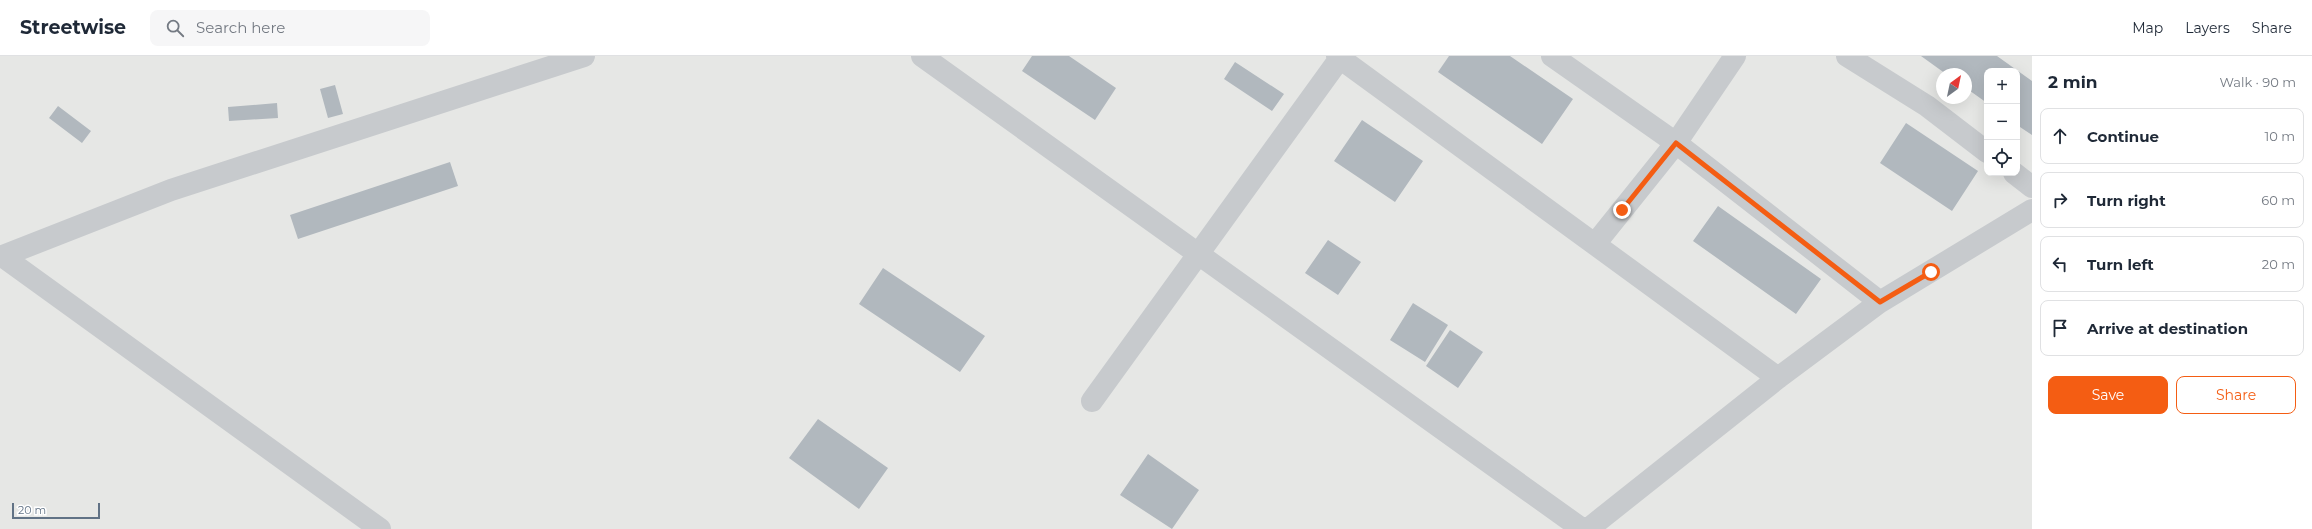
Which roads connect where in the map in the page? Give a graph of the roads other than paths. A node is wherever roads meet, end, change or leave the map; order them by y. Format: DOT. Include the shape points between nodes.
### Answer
graph roads {
  1 [pos="584,56"];
  2 [pos="922,56"];
  3 [pos="1552,56"];
  4 [pos="1734,56"];
  5 [pos="1847,56"];
  6 [pos="1339,57"];
  7 [pos="1676,143"];
  8 [pos="1984,150"];
  9 [pos="2018,176"];
  10 [pos="2032,187"];
  11 [pos="2032,210"];
  12 [pos="1595,244"];
  13 [pos="1199,254"];
  14 [pos="1,256"];
  15 [pos="1880,302"];
  16 [pos="1778,378"];
  17 [pos="1092,401"];
  18 [pos="380,529"];
  19 [pos="1582,529"];
  20 [pos="1588,529"];
  1 -- 14 [label="street" via="171,190"];
  2 -- 13 [label="street"];
  3 -- 7 [label="street"];
  4 -- 7 [label="street"];
  5 -- 8 [label="street" via="1927,106"];
  6 -- 12 [label="street"];
  6 -- 13 [label="street"];
  7 -- 12 [label="street"];
  7 -- 15 [label="street"];
  9 -- 10 [label="street"];
  11 -- 15 [label="street"];
  12 -- 16 [label="street"];
  13 -- 17 [label="street"];
  13 -- 19 [label="street"];
  14 -- 18 [label="street"];
  15 -- 16 [label="street"];
  16 -- 20 [label="street"];
}
